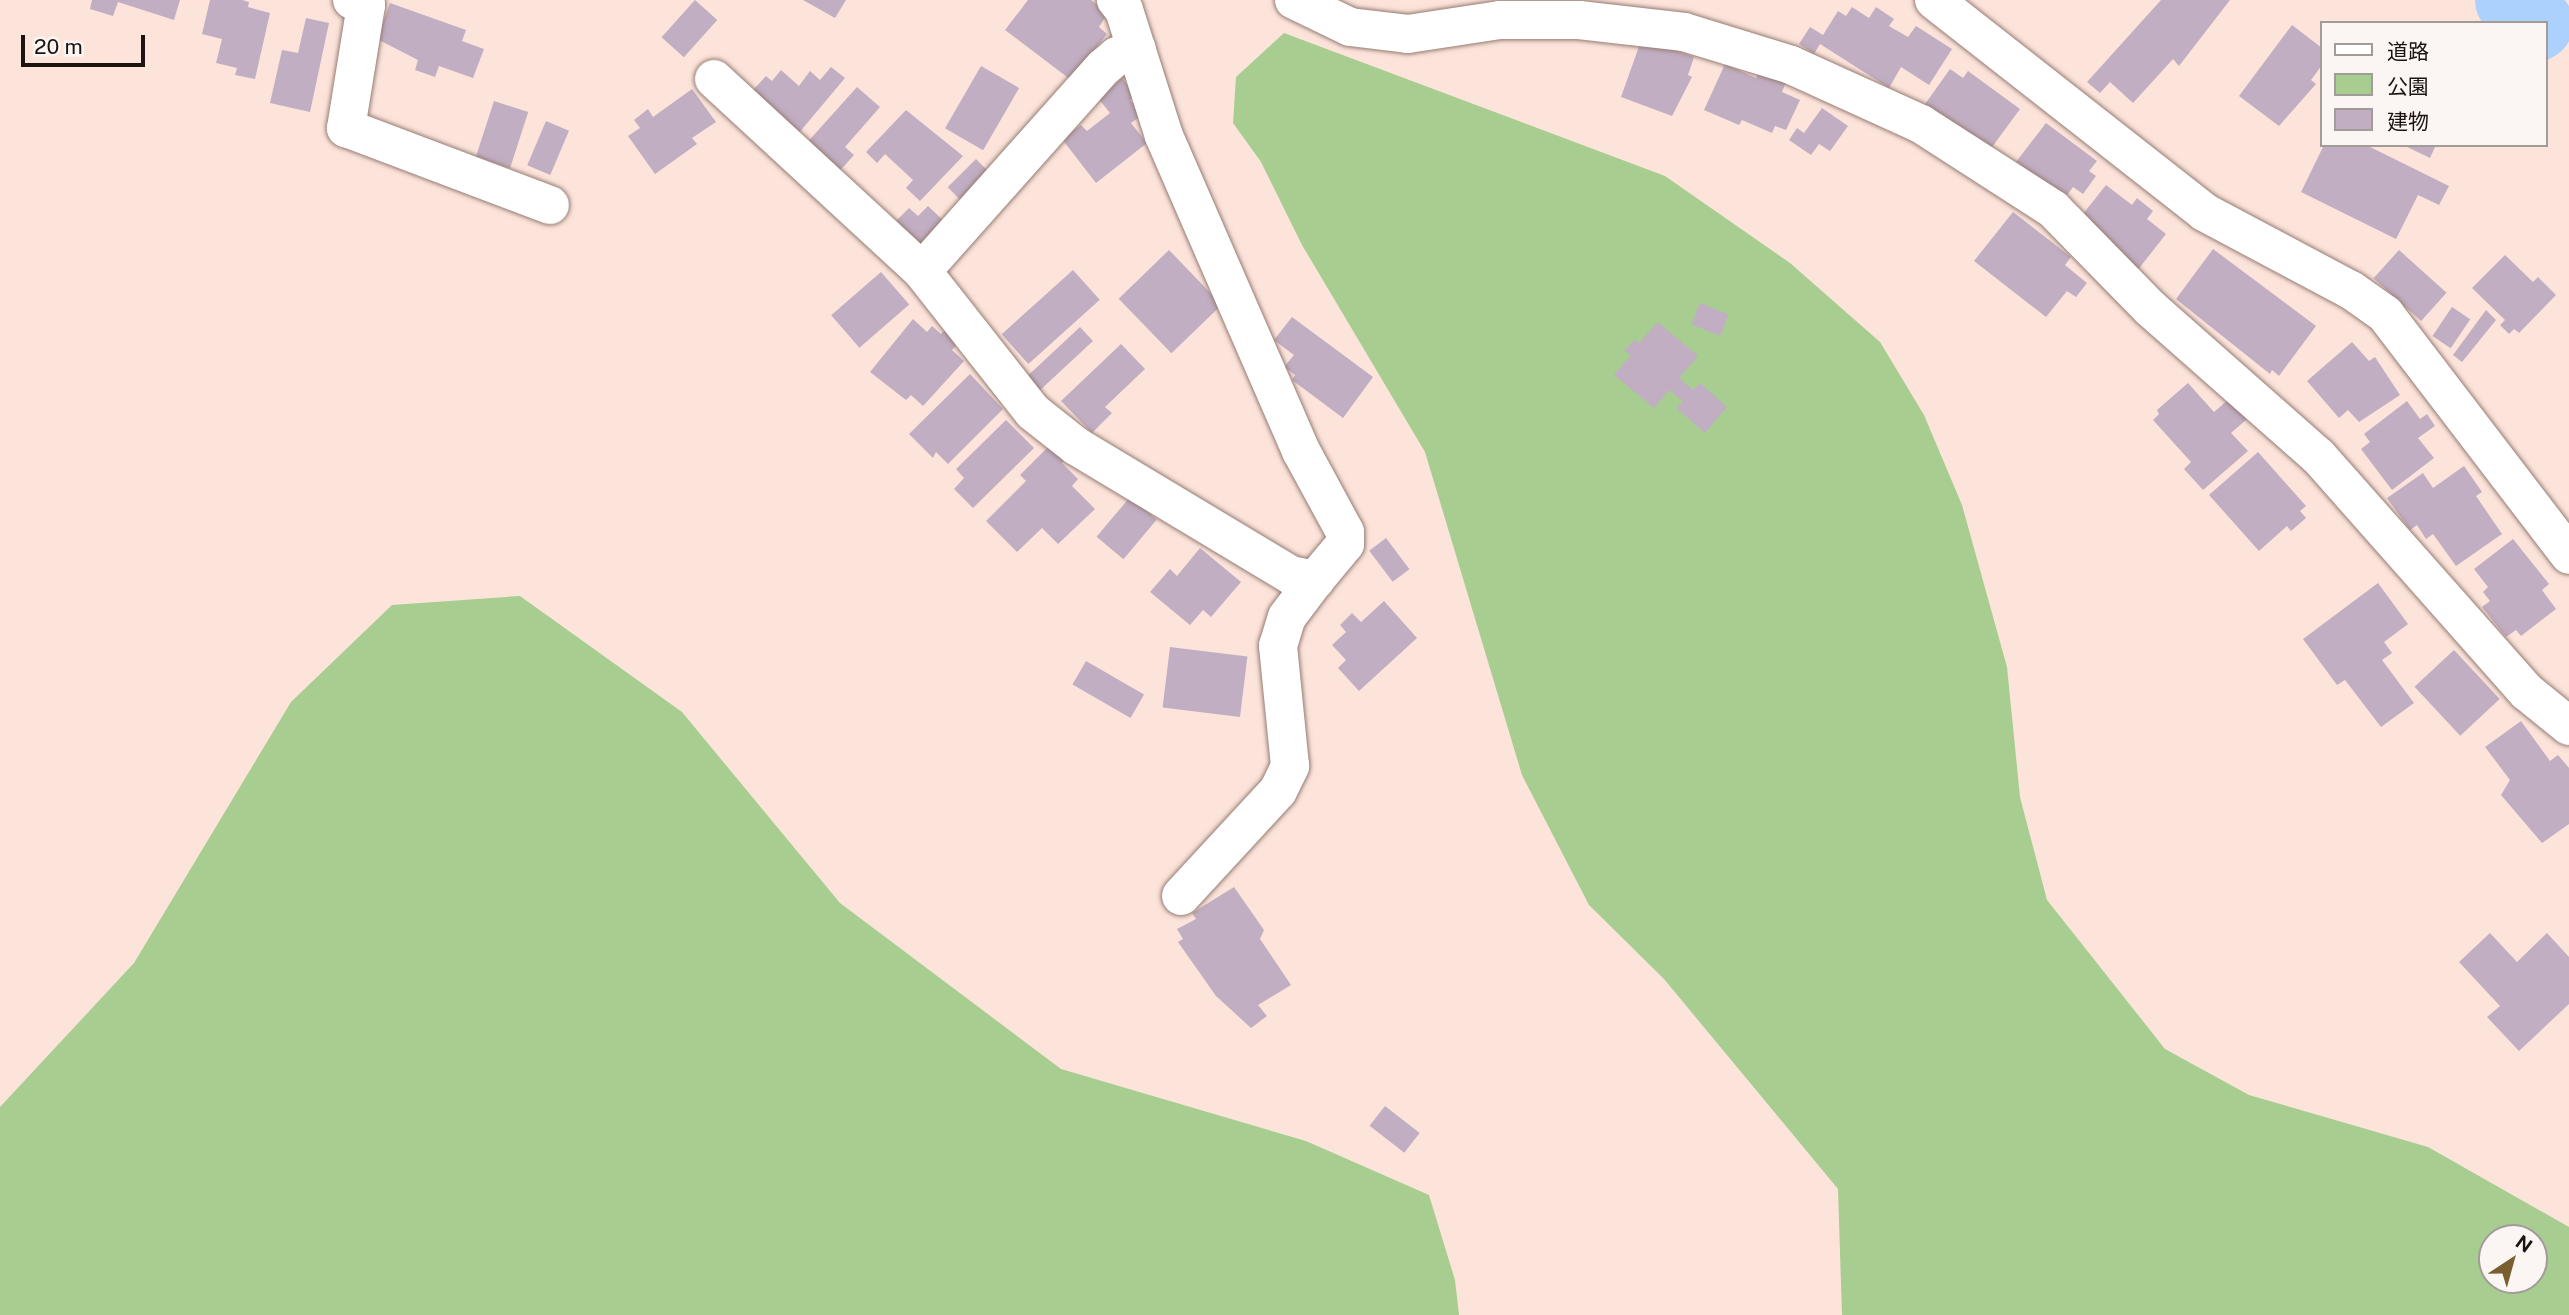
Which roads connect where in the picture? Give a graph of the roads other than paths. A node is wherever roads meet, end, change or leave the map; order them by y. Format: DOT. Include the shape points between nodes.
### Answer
graph roads {
  1 [pos="352,0"];
  2 [pos="1116,0"];
  3 [pos="1294,0"];
  4 [pos="1934,0"];
  5 [pos="1137,49"];
  6 [pos="714,79"];
  7 [pos="550,205"];
  8 [pos="922,271"];
  9 [pos="2569,555"];
  10 [pos="1315,580"];
  11 [pos="2569,726"];
  12 [pos="1181,896"];
  1 -- 7 [label="street" via="366,5 346,128"];
  2 -- 5 [label="street"];
  3 -- 11 [label="street" via="1350,27 1408,34 1500,20 1579,20 1684,32 1791,65 1921,124 2053,209 2150,308 2318,456 2527,692"];
  4 -- 9 [label="street" via="2204,212 2351,290 2385,313"];
  5 -- 8 [label="street" via="1104,67"];
  5 -- 10 [label="street" via="1164,136 1301,451 1345,532 1345,544"];
  6 -- 8 [label="street"];
  8 -- 10 [label="street" via="1033,412 1076,446 1291,575"];
  10 -- 12 [label="street" via="1287,617 1278,646 1290,765 1278,791"];
}
